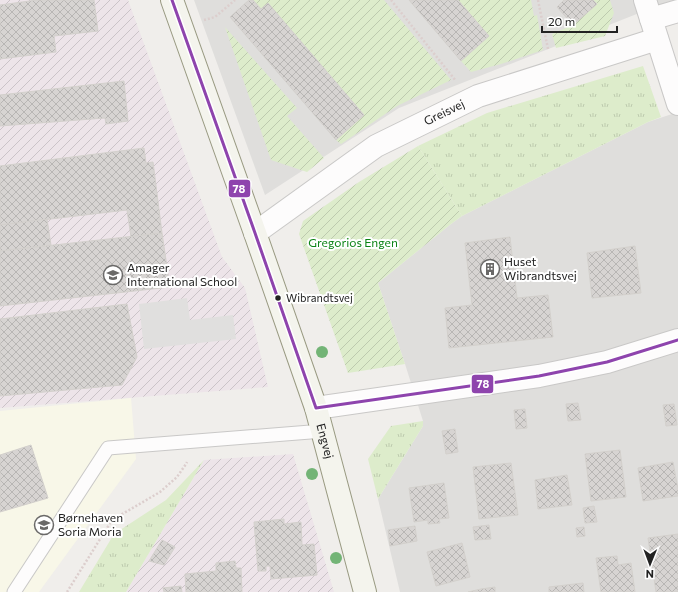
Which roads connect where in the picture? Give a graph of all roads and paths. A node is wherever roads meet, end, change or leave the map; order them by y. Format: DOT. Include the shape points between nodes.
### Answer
graph roads {
  1 [pos="172,0"];
  2 [pos="235,0"];
  3 [pos="391,0"];
  4 [pos="538,0"];
  5 [pos="648,9"];
  6 [pos="678,11"];
  7 [pos="181,26"];
  8 [pos="657,39"];
  9 [pos="552,73"];
  10 [pos="471,100"];
  11 [pos="678,104"];
  12 [pos="255,233"];
  13 [pos="678,340"];
  14 [pos="316,408"];
  15 [pos="323,431"];
  16 [pos="190,441"];
  17 [pos="14,592"];
  18 [pos="67,592"];
  19 [pos="365,592"];
  1 -- 7 [label="street, Engvej"];
  2 -- 7 [label="path" via="215,17"];
  3 -- 10 [label="path"];
  4 -- 9 [label="path"];
  5 -- 6 [label="street"];
  5 -- 8 [label="street"];
  7 -- 12 [label="street, Engvej"];
  8 -- 9 [label="street, Greisvej"];
  8 -- 11 [label="street"];
  9 -- 10 [label="street, Greisvej"];
  10 -- 12 [label="street, Greisvej" via="376,146"];
  12 -- 14 [label="street, Engvej"];
  13 -- 14 [label="street" via="607,362 539,376"];
  14 -- 15 [label="street, Engvej"];
  15 -- 16 [label="lane"];
  15 -- 19 [label="street, Engvej"];
  16 -- 17 [label="lane" via="108,448"];
  16 -- 18 [label="path" via="186,464 177,477 160,492 112,520"];
}
